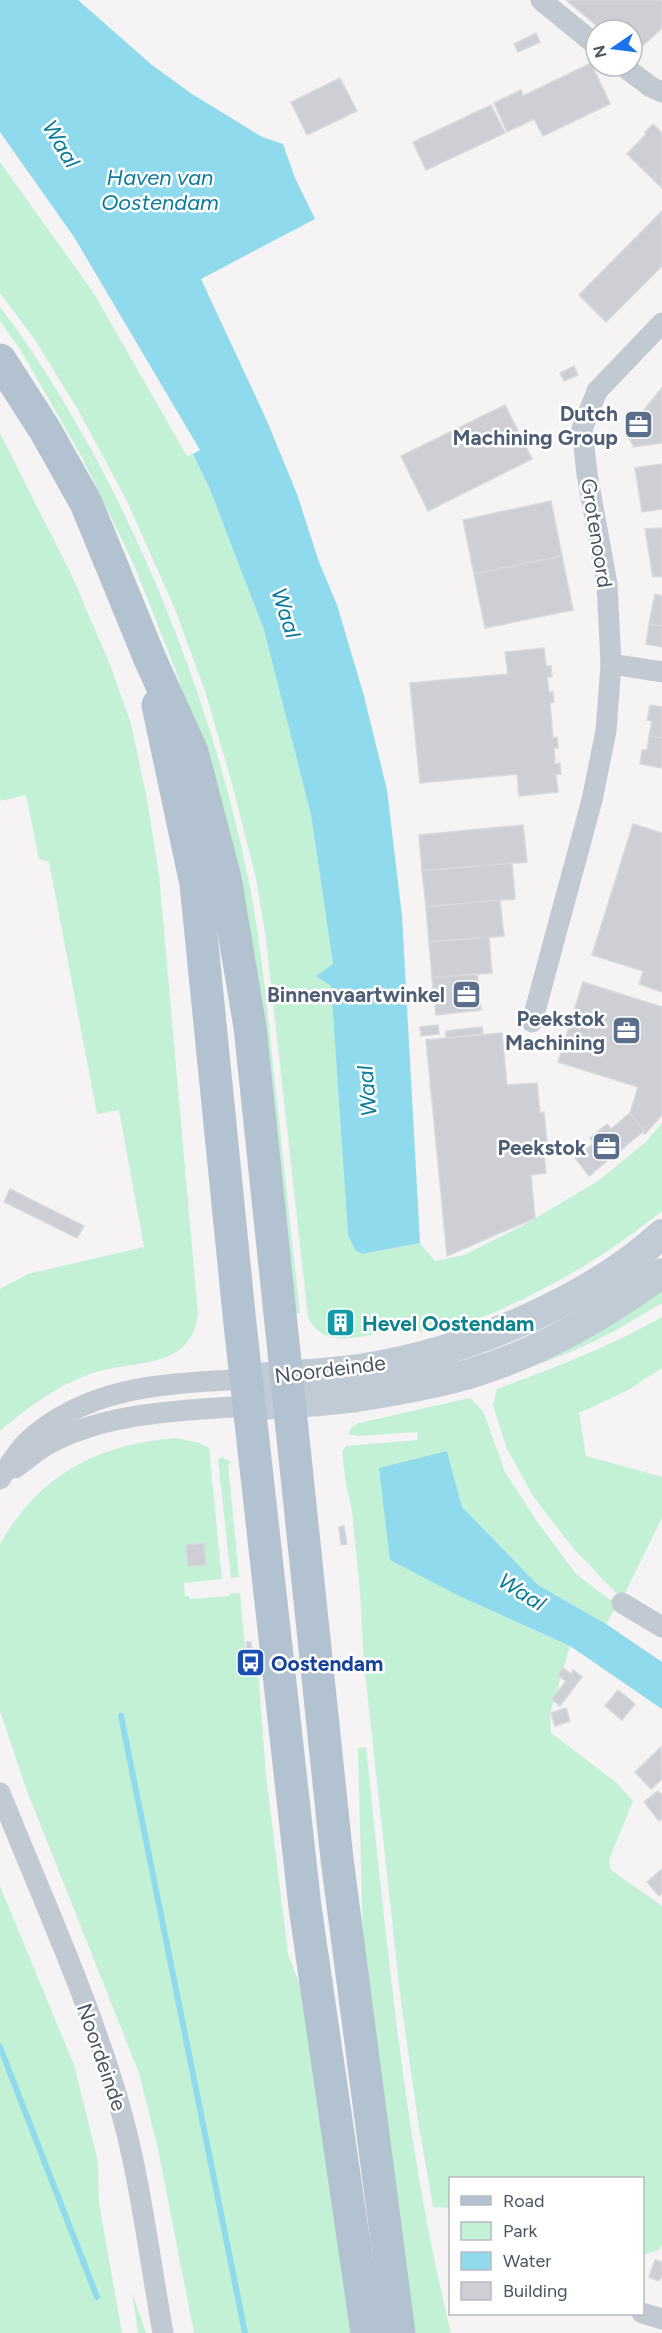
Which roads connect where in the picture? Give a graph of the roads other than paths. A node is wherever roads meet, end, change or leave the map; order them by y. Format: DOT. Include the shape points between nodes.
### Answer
graph roads {
  1 [pos="541,0"];
  2 [pos="584,35"];
  3 [pos="639,78"];
  4 [pos="662,92"];
  5 [pos="662,323"];
  6 [pos="0,360"];
  7 [pos="150,659"];
  8 [pos="611,664"];
  9 [pos="662,672"];
  10 [pos="532,1022"];
  11 [pos="662,1234"];
  12 [pos="662,1273"];
  13 [pos="287,1389"];
  14 [pos="247,1392"];
  15 [pos="0,1479"];
  16 [pos="622,1603"];
  17 [pos="662,1627"];
  18 [pos="0,1793"];
  19 [pos="644,2314"];
  20 [pos="662,2319"];
  21 [pos="163,2333"];
  22 [pos="367,2333"];
  23 [pos="399,2333"];
  1 -- 2 [label="street"];
  3 -- 4 [label="street"];
  5 -- 8 [label="street, Grotenoord" via="597,391 582,429 607,584"];
  6 -- 7 [label="main road" via="86,503"];
  7 -- 13 [label="main road" via="192,752 225,878 250,1028"];
  7 -- 14 [label="main road" via="195,884"];
  8 -- 9 [label="street"];
  8 -- 10 [label="street, Grotenoord" via="606,730 592,800"];
  11 -- 13 [label="main road, Noordeinde" via="552,1308 493,1333 451,1348"];
  12 -- 13 [label="main road, Noordeinde" via="565,1335 469,1374 347,1398"];
  13 -- 14 [label="main road, Noordeinde"];
  13 -- 23 [label="main road" via="337,1859"];
  14 -- 15 [label="street, Noordeinde" via="182,1383 89,1401 28,1440"];
  14 -- 22 [label="main road" via="305,1907"];
  16 -- 17 [label="street"];
  18 -- 21 [label="street, Noordeinde" via="118,2100"];
  19 -- 20 [label="street"];
}
